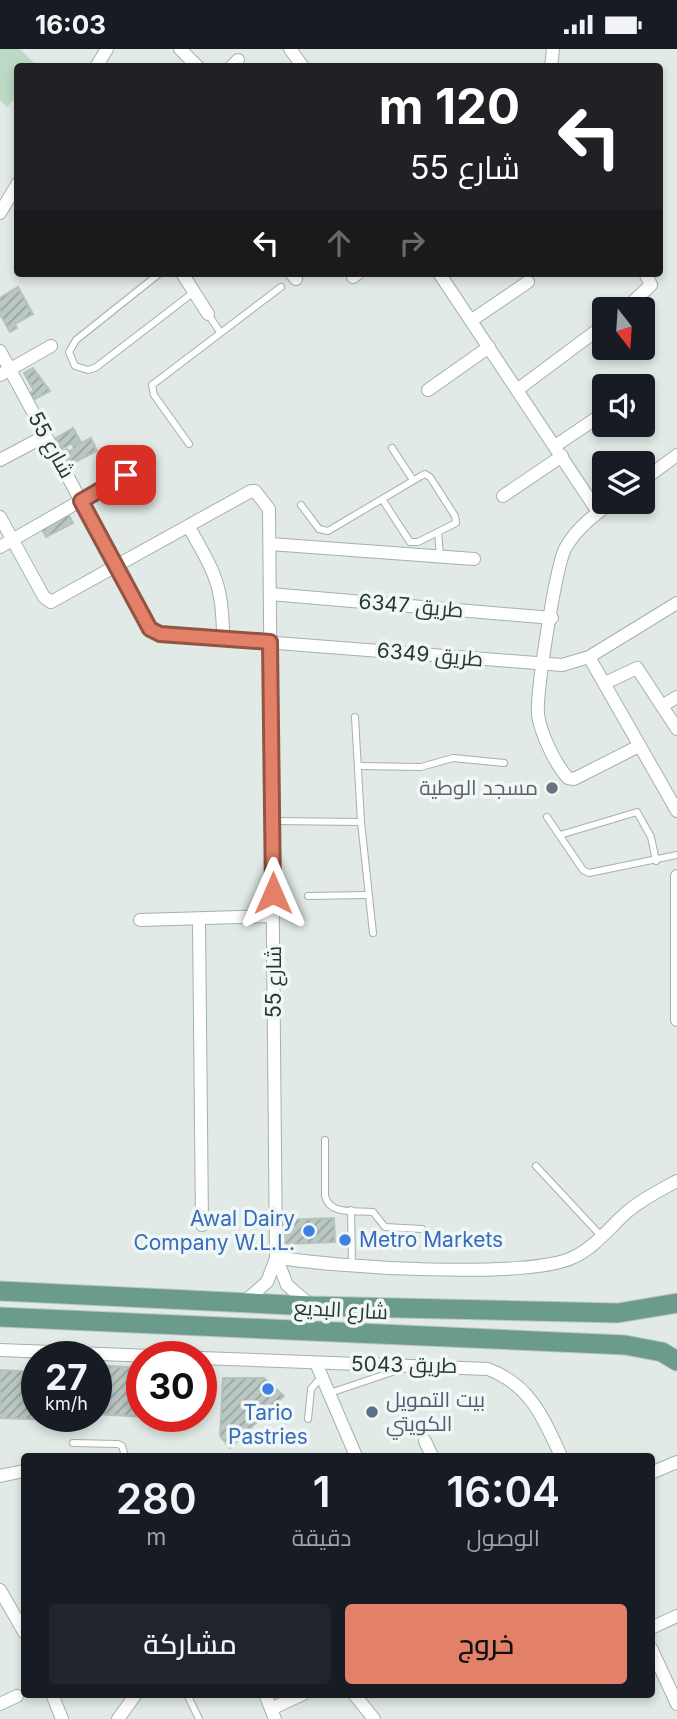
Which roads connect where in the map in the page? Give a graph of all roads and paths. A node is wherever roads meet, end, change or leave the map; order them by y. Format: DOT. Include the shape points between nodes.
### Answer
graph roads {
  1 [pos="180,49"];
  2 [pos="194,63"];
  3 [pos="14,187"];
  4 [pos="14,188"];
  5 [pos="0,199"];
  6 [pos="0,213"];
  7 [pos="155,277"];
  8 [pos="185,277"];
  9 [pos="442,277"];
  10 [pos="647,277"];
  11 [pos="528,282"];
  12 [pos="281,287"];
  13 [pos="194,292"];
  14 [pos="638,297"];
  15 [pos="208,314"];
  16 [pos="472,320"];
  17 [pos="220,332"];
  18 [pos="592,334"];
  19 [pos="51,346"];
  20 [pos="489,347"];
  21 [pos="0,351"];
  22 [pos="5,372"];
  23 [pos="428,390"];
  24 [pos="517,390"];
  25 [pos="592,423"];
  26 [pos="45,436"];
  27 [pos="189,444"];
  28 [pos="392,448"];
  29 [pos="558,451"];
  30 [pos="677,455"];
  31 [pos="0,460"];
  32 [pos="148,462"];
  33 [pos="655,471"];
  34 [pos="413,480"];
  35 [pos="503,496"];
  36 [pos="382,499"];
  37 [pos="81,501"];
  38 [pos="592,503"];
  39 [pos="301,505"];
  40 [pos="596,514"];
  41 [pos="0,517"];
  42 [pos="189,527"];
  43 [pos="438,532"];
  44 [pos="13,540"];
  45 [pos="270,544"];
  46 [pos="0,547"];
  47 [pos="440,557"];
  48 [pos="474,559"];
  49 [pos="118,565"];
  50 [pos="270,594"];
  51 [pos="677,603"];
  52 [pos="552,618"];
  53 [pos="223,639"];
  54 [pos="270,642"];
  55 [pos="589,657"];
  56 [pos="543,664"];
  57 [pos="605,684"];
  58 [pos="677,697"];
  59 [pos="662,706"];
  60 [pos="355,717"];
  61 [pos="677,729"];
  62 [pos="639,746"];
  63 [pos="504,763"];
  64 [pos="358,766"];
  65 [pos="677,811"];
  66 [pos="547,817"];
  67 [pos="273,821"];
  68 [pos="361,822"];
  69 [pos="560,835"];
  70 [pos="677,855"];
  71 [pos="656,861"];
  72 [pos="677,876"];
  73 [pos="368,895"];
  74 [pos="308,896"];
  75 [pos="273,916"];
  76 [pos="140,920"];
  77 [pos="199,920"];
  78 [pos="373,933"];
  79 [pos="676,974"];
  80 [pos="677,1020"];
  81 [pos="325,1140"];
  82 [pos="536,1166"];
  83 [pos="677,1181"];
  84 [pos="351,1210"];
  85 [pos="202,1225"];
  86 [pos="422,1229"];
  87 [pos="601,1237"];
  88 [pos="276,1257"];
  89 [pos="352,1266"];
  90 [pos="0,1291"];
  91 [pos="243,1303"];
  92 [pos="677,1303"];
  93 [pos="312,1306"];
  94 [pos="0,1317"];
  95 [pos="0,1350"];
  96 [pos="126,1355"];
  97 [pos="217,1359"];
  98 [pos="677,1360"];
  99 [pos="316,1363"];
  100 [pos="409,1365"];
  101 [pos="322,1376"];
  102 [pos="330,1393"];
  103 [pos="308,1419"];
  104 [pos="425,1441"];
  105 [pos="73,1443"];
  106 [pos="124,1453"];
  107 [pos="355,1453"];
  108 [pos="431,1453"];
  109 [pos="560,1453"];
  110 [pos="677,1462"];
  111 [pos="655,1471"];
  112 [pos="21,1472"];
  113 [pos="0,1476"];
  114 [pos="0,1590"];
  115 [pos="677,1616"];
  116 [pos="655,1625"];
  117 [pos="21,1627"];
  118 [pos="655,1657"];
  119 [pos="17,1696"];
  120 [pos="54,1698"];
  121 [pos="133,1698"];
  122 [pos="189,1698"];
  123 [pos="297,1698"];
  124 [pos="357,1698"];
  125 [pos="0,1704"];
  126 [pos="677,1704"];
  127 [pos="273,1714"];
  128 [pos="62,1719"];
  129 [pos="118,1719"];
  130 [pos="199,1719"];
  131 [pos="374,1719"];
  1 -- 2 [label="street"];
  3 -- 5 [label="street"];
  4 -- 6 [label="street"];
  7 -- 13 [label="lane" via="76,340 69,352 75,366 95,368"];
  8 -- 13 [label="street"];
  9 -- 16 [label="street"];
  10 -- 14 [label="street" via="651,285"];
  11 -- 16 [label="street"];
  12 -- 17 [label="lane"];
  13 -- 15 [label="street"];
  15 -- 17 [label="lane"];
  16 -- 20 [label="street"];
  17 -- 27 [label="lane" via="151,388"];
  18 -- 24 [label="street"];
  19 -- 22 [label="street"];
  20 -- 23 [label="street"];
  20 -- 24 [label="street"];
  21 -- 22 [label="street, شارع 55"];
  22 -- 26 [label="street, شارع 55"];
  24 -- 29 [label="street"];
  25 -- 29 [label="street"];
  26 -- 31 [label="street"];
  26 -- 37 [label="street, شارع 55"];
  28 -- 34 [label="lane"];
  29 -- 35 [label="street"];
  29 -- 38 [label="street"];
  30 -- 33 [label="street"];
  32 -- 37 [label="street"];
  34 -- 36 [label="lane"];
  34 -- 43 [label="lane" via="428,475 456,516 453,525"];
  36 -- 39 [label="lane" via="325,531"];
  36 -- 43 [label="lane" via="408,541 418,542"];
  37 -- 44 [label="street"];
  37 -- 49 [label="street, شارع 55"];
  40 -- 52 [label="street" via="565,549"];
  41 -- 44 [label="street"];
  42 -- 45 [label="street" via="254,491 270,514"];
  42 -- 49 [label="street"];
  42 -- 53 [label="street" via="222,594"];
  43 -- 47 [label="lane"];
  44 -- 46 [label="street"];
  44 -- 49 [label="street" via="48,602"];
  45 -- 47 [label="street"];
  45 -- 50 [label="street"];
  47 -- 48 [label="street"];
  49 -- 53 [label="street, شارع 55" via="154,632"];
  50 -- 52 [label="street, طريق 6347"];
  50 -- 54 [label="street"];
  51 -- 55 [label="street, طريق 6349"];
  52 -- 56 [label="street"];
  53 -- 54 [label="street, شارع 55"];
  54 -- 56 [label="street, طريق 6349"];
  54 -- 67 [label="street, شارع 55"];
  55 -- 56 [label="street, طريق 6349" via="562,665"];
  55 -- 57 [label="street"];
  56 -- 62 [label="street" via="538,716 568,778 577,778"];
  57 -- 59 [label="street" via="637,668"];
  57 -- 62 [label="street"];
  58 -- 59 [label="street"];
  59 -- 61 [label="street"];
  60 -- 64 [label="lane"];
  62 -- 65 [label="street"];
  63 -- 64 [label="lane" via="453,758 421,767"];
  64 -- 68 [label="lane"];
  66 -- 69 [label="lane"];
  67 -- 68 [label="lane"];
  67 -- 75 [label="street, شارع 55"];
  68 -- 73 [label="lane"];
  69 -- 71 [label="lane" via="589,873"];
  69 -- 71 [label="lane" via="637,812 652,837"];
  70 -- 71 [label="lane"];
  72 -- 79 [label="street"];
  73 -- 74 [label="lane"];
  73 -- 78 [label="lane"];
  75 -- 77 [label="street"];
  75 -- 88 [label="street, شارع 55"];
  76 -- 77 [label="street"];
  77 -- 85 [label="street"];
  79 -- 80 [label="street"];
  81 -- 84 [label="lane" via="325,1201 335,1210"];
  82 -- 87 [label="lane"];
  83 -- 87 [label="street" via="639,1202"];
  84 -- 86 [label="lane" via="373,1212 385,1227"];
  84 -- 89 [label="lane"];
  87 -- 89 [label="street" via="573,1258 542,1265"];
  88 -- 89 [label="street"];
  88 -- 91 [label="street, شارع 55" via="267,1282"];
  88 -- 93 [label="street, شارع 55" via="287,1285"];
  90 -- 91 [label="main road, شارع البديع"];
  91 -- 93 [label="main road, شارع البديع"];
  92 -- 93 [label="main road, شارع البديع" via="618,1313"];
  94 -- 98 [label="main road, شارع البديع" via="625,1345 662,1352"];
  95 -- 96 [label="street"];
  97 -- 99 [label="street, طريق 5043"];
  99 -- 100 [label="street, طريق 5043"];
  99 -- 101 [label="street"];
  100 -- 102 [label="lane"];
  100 -- 109 [label="street, طريق 5043" via="470,1367 505,1376 533,1399"];
  101 -- 102 [label="street"];
  101 -- 103 [label="lane" via="311,1389"];
  102 -- 107 [label="street"];
  104 -- 108 [label="street"];
  105 -- 106 [label="lane" via="118,1444"];
  110 -- 111 [label="street"];
  112 -- 113 [label="street"];
  114 -- 117 [label="street"];
  115 -- 116 [label="street"];
  118 -- 126 [label="street"];
  119 -- 125 [label="street"];
  120 -- 128 [label="street"];
  121 -- 129 [label="street"];
  122 -- 130 [label="lane"];
  123 -- 127 [label="street"];
  124 -- 131 [label="street"];
}
